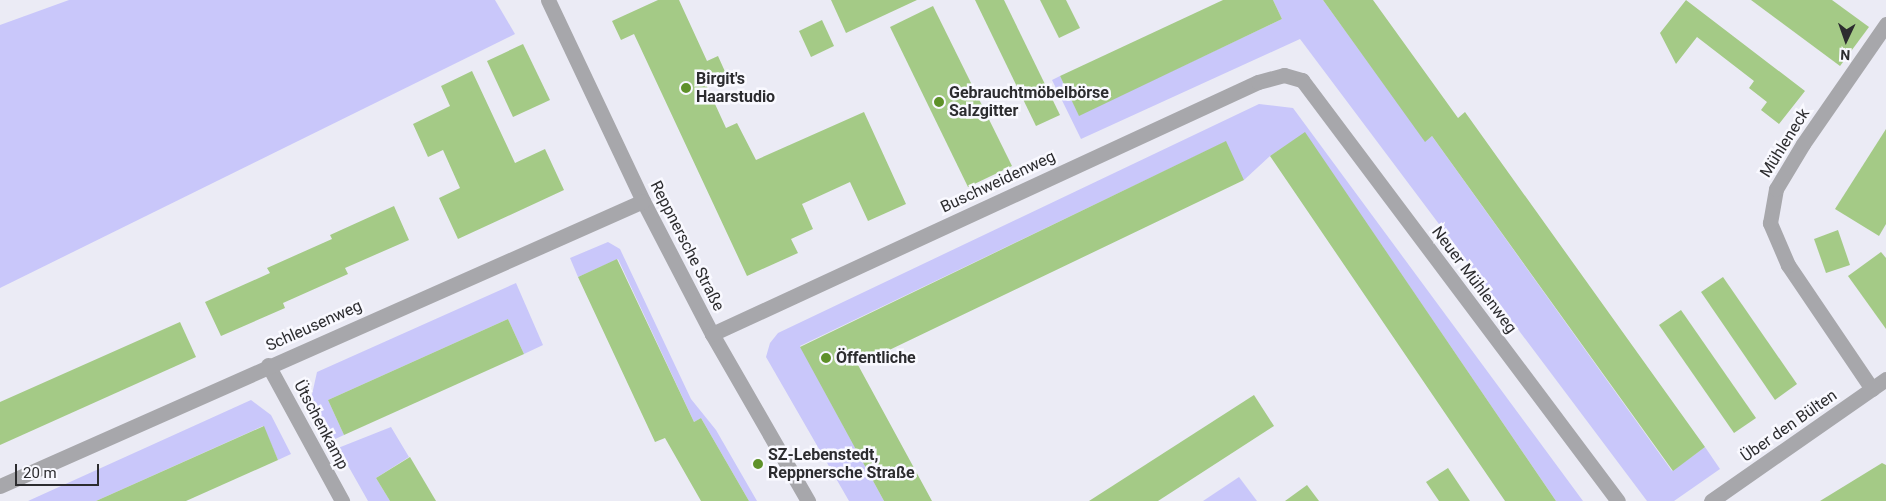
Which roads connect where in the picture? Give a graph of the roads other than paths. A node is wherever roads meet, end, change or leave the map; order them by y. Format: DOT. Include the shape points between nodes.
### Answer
graph roads {
  1 [pos="548,0"];
  2 [pos="1886,24"];
  3 [pos="1302,80"];
  4 [pos="644,201"];
  5 [pos="712,334"];
  6 [pos="268,365"];
  7 [pos="1886,379"];
  8 [pos="1872,389"];
  9 [pos="0,486"];
  10 [pos="342,501"];
  11 [pos="808,501"];
  12 [pos="1618,501"];
  13 [pos="1711,501"];
  1 -- 4 [label="street, Reppnersche Straße"];
  2 -- 8 [label="street, Mühleneck" via="1789,166 1776,189 1770,223 1788,265"];
  3 -- 5 [label="street, Buschweidenweg" via="1284,75 1258,82"];
  3 -- 12 [label="street, Neuer Mühlenweg"];
  4 -- 5 [label="street, Reppnersche Straße"];
  4 -- 6 [label="street, Schleusenweg"];
  5 -- 11 [label="street, Reppnersche Straße"];
  6 -- 9 [label="street, Schleusenweg"];
  6 -- 10 [label="street, Ütschenkamp"];
  7 -- 8 [label="street, Über den Bülten"];
  8 -- 13 [label="street, Über den Bülten"];
}
